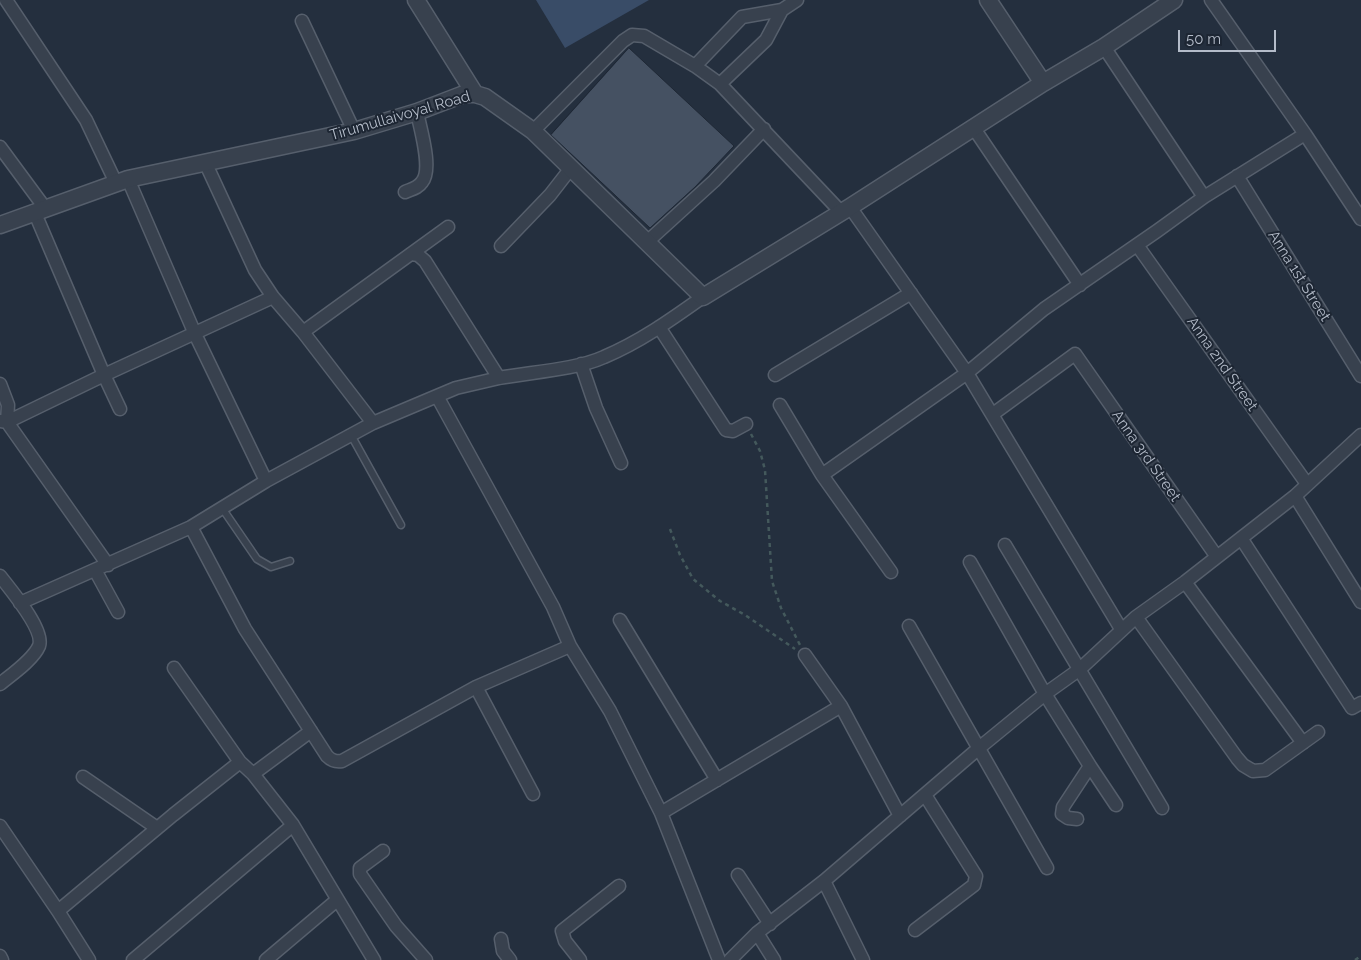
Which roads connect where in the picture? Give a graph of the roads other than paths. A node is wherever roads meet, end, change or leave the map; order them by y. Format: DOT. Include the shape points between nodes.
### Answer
graph roads {
  1 [pos="6,0"];
  2 [pos="416,0"];
  3 [pos="797,0"];
  4 [pos="988,0"];
  5 [pos="1174,0"];
  6 [pos="1211,0"];
  7 [pos="782,10"];
  8 [pos="302,21"];
  9 [pos="1104,47"];
  10 [pos="696,66"];
  11 [pos="1043,83"];
  12 [pos="720,84"];
  13 [pos="475,94"];
  14 [pos="417,112"];
  15 [pos="973,128"];
  16 [pos="764,129"];
  17 [pos="533,130"];
  18 [pos="354,131"];
  19 [pos="1305,134"];
  20 [pos="0,147"];
  21 [pos="205,162"];
  22 [pos="571,168"];
  23 [pos="1237,176"];
  24 [pos="122,181"];
  25 [pos="405,192"];
  26 [pos="1204,196"];
  27 [pos="1356,199"];
  28 [pos="845,209"];
  29 [pos="39,210"];
  30 [pos="1361,218"];
  31 [pos="0,225"];
  32 [pos="448,228"];
  33 [pos="647,242"];
  34 [pos="1137,245"];
  35 [pos="501,246"];
  36 [pos="412,254"];
  37 [pos="1080,285"];
  38 [pos="911,293"];
  39 [pos="703,296"];
  40 [pos="273,297"];
  41 [pos="660,328"];
  42 [pos="303,332"];
  43 [pos="195,334"];
  44 [pos="582,364"];
  45 [pos="967,373"];
  46 [pos="104,375"];
  47 [pos="775,375"];
  48 [pos="1361,376"];
  49 [pos="499,378"];
  50 [pos="0,384"];
  51 [pos="437,396"];
  52 [pos="780,405"];
  53 [pos="120,410"];
  54 [pos="992,414"];
  55 [pos="3,421"];
  56 [pos="373,423"];
  57 [pos="746,424"];
  58 [pos="351,435"];
  59 [pos="1361,435"];
  60 [pos="621,463"];
  61 [pos="822,475"];
  62 [pos="266,481"];
  63 [pos="1307,484"];
  64 [pos="1295,496"];
  65 [pos="222,508"];
  66 [pos="401,525"];
  67 [pos="191,527"];
  68 [pos="1241,538"];
  69 [pos="1005,545"];
  70 [pos="1217,557"];
  71 [pos="290,561"];
  72 [pos="970,562"];
  73 [pos="108,565"];
  74 [pos="95,570"];
  75 [pos="891,572"];
  76 [pos="0,576"];
  77 [pos="1185,582"];
  78 [pos="20,602"];
  79 [pos="1361,602"];
  80 [pos="118,612"];
  81 [pos="1136,617"];
  82 [pos="620,620"];
  83 [pos="909,626"];
  84 [pos="1121,629"];
  85 [pos="570,646"];
  86 [pos="805,655"];
  87 [pos="174,668"];
  88 [pos="1080,669"];
  89 [pos="0,684"];
  90 [pos="476,687"];
  91 [pos="1045,694"];
  92 [pos="1361,703"];
  93 [pos="841,706"];
  94 [pos="311,731"];
  95 [pos="1318,732"];
  96 [pos="1303,743"];
  97 [pos="979,748"];
  98 [pos="240,762"];
  99 [pos="1090,766"];
  100 [pos="253,774"];
  101 [pos="83,777"];
  102 [pos="717,780"];
  103 [pos="533,794"];
  104 [pos="925,795"];
  105 [pos="1116,805"];
  106 [pos="1162,808"];
  107 [pos="661,813"];
  108 [pos="900,816"];
  109 [pos="1077,819"];
  110 [pos="293,825"];
  111 [pos="0,826"];
  112 [pos="157,828"];
  113 [pos="383,851"];
  114 [pos="1047,868"];
  115 [pos="738,875"];
  116 [pos="824,881"];
  117 [pos="619,886"];
  118 [pos="337,900"];
  119 [pos="58,911"];
  120 [pos="770,924"];
  121 [pos="914,930"];
  122 [pos="757,933"];
  123 [pos="501,939"];
  124 [pos="0,956"];
  125 [pos="2,960"];
  126 [pos="89,960"];
  127 [pos="133,960"];
  128 [pos="266,960"];
  129 [pos="374,960"];
  130 [pos="426,960"];
  131 [pos="510,960"];
  132 [pos="580,960"];
  133 [pos="720,960"];
  134 [pos="730,960"];
  135 [pos="774,960"];
  136 [pos="863,960"];
  1 -- 24 [label="street" via="86,120"];
  2 -- 13 [label="street"];
  3 -- 7 [label="street"];
  4 -- 11 [label="street"];
  5 -- 9 [label="street"];
  6 -- 19 [label="street"];
  7 -- 10 [label="street" via="742,17"];
  7 -- 12 [label="street" via="766,40"];
  8 -- 18 [label="street"];
  9 -- 11 [label="street"];
  9 -- 26 [label="street"];
  10 -- 12 [label="street"];
  10 -- 17 [label="street" via="644,36 632,36 623,41"];
  11 -- 15 [label="street"];
  12 -- 16 [label="street"];
  13 -- 14 [label="street, Tirumullaivoyal Road" via="464,94"];
  13 -- 17 [label="street, Tirumullaivoyal Road" via="485,97"];
  14 -- 18 [label="street, Tirumullaivoyal Road"];
  14 -- 25 [label="street" via="425,148 424,180"];
  15 -- 28 [label="street"];
  15 -- 37 [label="street"];
  16 -- 28 [label="street"];
  16 -- 33 [label="street" via="714,182"];
  17 -- 22 [label="street, Tirumullaivoyal Road"];
  18 -- 21 [label="street, Tirumullaivoyal Road"];
  19 -- 23 [label="street"];
  19 -- 27 [label="street"];
  20 -- 29 [label="street"];
  21 -- 24 [label="street, Tirumullaivoyal Road"];
  21 -- 40 [label="street" via="255,270"];
  22 -- 33 [label="street, Tirumullaivoyal Road"];
  22 -- 35 [label="street"];
  23 -- 26 [label="street"];
  23 -- 48 [label="street, Anna 1st Street"];
  24 -- 29 [label="street, Tirumullaivoyal Road"];
  24 -- 43 [label="street"];
  26 -- 34 [label="street"];
  27 -- 30 [label="street"];
  28 -- 38 [label="street"];
  28 -- 39 [label="street"];
  29 -- 31 [label="street, Tirumullaivoyal Road"];
  29 -- 46 [label="street"];
  32 -- 36 [label="street"];
  33 -- 39 [label="street, Tirumullaivoyal Road"];
  34 -- 37 [label="street"];
  34 -- 63 [label="street, Anna 2nd Street"];
  36 -- 42 [label="street"];
  36 -- 49 [label="street" via="425,261"];
  37 -- 45 [label="street" via="1044,309"];
  38 -- 45 [label="street"];
  38 -- 47 [label="street"];
  39 -- 41 [label="street"];
  40 -- 42 [label="street"];
  40 -- 43 [label="street"];
  41 -- 44 [label="street" via="604,357"];
  41 -- 57 [label="street" via="726,430 733,431"];
  42 -- 56 [label="street"];
  43 -- 46 [label="street"];
  43 -- 62 [label="street"];
  44 -- 49 [label="street"];
  44 -- 60 [label="street" via="596,408"];
  45 -- 54 [label="street"];
  45 -- 61 [label="street"];
  46 -- 53 [label="street"];
  46 -- 55 [label="street"];
  49 -- 51 [label="street"];
  50 -- 55 [label="street" via="8,405"];
  51 -- 56 [label="street"];
  51 -- 85 [label="street" via="553,607"];
  52 -- 61 [label="street"];
  54 -- 70 [label="street, Anna 3rd Street" via="1076,354"];
  54 -- 84 [label="street"];
  55 -- 73 [label="street"];
  56 -- 58 [label="street"];
  58 -- 62 [label="street"];
  58 -- 66 [label="lane"];
  59 -- 63 [label="street"];
  61 -- 75 [label="street"];
  62 -- 65 [label="street"];
  63 -- 64 [label="street"];
  64 -- 68 [label="street"];
  64 -- 79 [label="street"];
  65 -- 67 [label="street"];
  65 -- 71 [label="lane" via="257,559 271,567"];
  67 -- 73 [label="street"];
  67 -- 94 [label="street" via="245,628"];
  68 -- 70 [label="street"];
  68 -- 92 [label="street" via="1352,708"];
  69 -- 88 [label="street"];
  70 -- 77 [label="street"];
  72 -- 91 [label="street"];
  73 -- 74 [label="street"];
  74 -- 78 [label="street"];
  74 -- 80 [label="street"];
  76 -- 78 [label="street"];
  77 -- 81 [label="street"];
  77 -- 96 [label="street"];
  78 -- 89 [label="street" via="40,640 38,648 25,664"];
  81 -- 84 [label="street"];
  81 -- 96 [label="street" via="1243,764 1253,772 1265,770"];
  82 -- 102 [label="street"];
  83 -- 97 [label="street"];
  84 -- 88 [label="street"];
  85 -- 90 [label="street"];
  85 -- 107 [label="street" via="610,711"];
  86 -- 93 [label="street"];
  87 -- 98 [label="street"];
  88 -- 91 [label="street"];
  88 -- 106 [label="street"];
  90 -- 94 [label="street" via="342,761 336,762 327,756"];
  90 -- 103 [label="street"];
  91 -- 97 [label="street"];
  91 -- 99 [label="street"];
  93 -- 102 [label="street"];
  93 -- 108 [label="street"];
  94 -- 100 [label="street"];
  95 -- 96 [label="street"];
  97 -- 104 [label="street"];
  97 -- 114 [label="street"];
  98 -- 100 [label="street"];
  98 -- 112 [label="street"];
  99 -- 105 [label="street"];
  99 -- 109 [label="street" via="1063,807 1062,814"];
  100 -- 110 [label="street"];
  101 -- 112 [label="street"];
  102 -- 107 [label="street"];
  104 -- 108 [label="street"];
  104 -- 121 [label="street" via="976,876 976,881"];
  107 -- 133 [label="street"];
  108 -- 116 [label="street"];
  110 -- 118 [label="street"];
  110 -- 127 [label="street"];
  111 -- 119 [label="street"];
  112 -- 119 [label="street"];
  113 -- 130 [label="street" via="360,868 360,874 396,926"];
  115 -- 120 [label="street"];
  116 -- 120 [label="street"];
  116 -- 136 [label="street"];
  117 -- 132 [label="street" via="562,931 565,941"];
  118 -- 128 [label="street"];
  118 -- 129 [label="street"];
  119 -- 126 [label="street"];
  120 -- 122 [label="street"];
  122 -- 134 [label="street"];
  122 -- 135 [label="street"];
  123 -- 131 [label="street" via="503,951"];
  124 -- 125 [label="street"];
}
